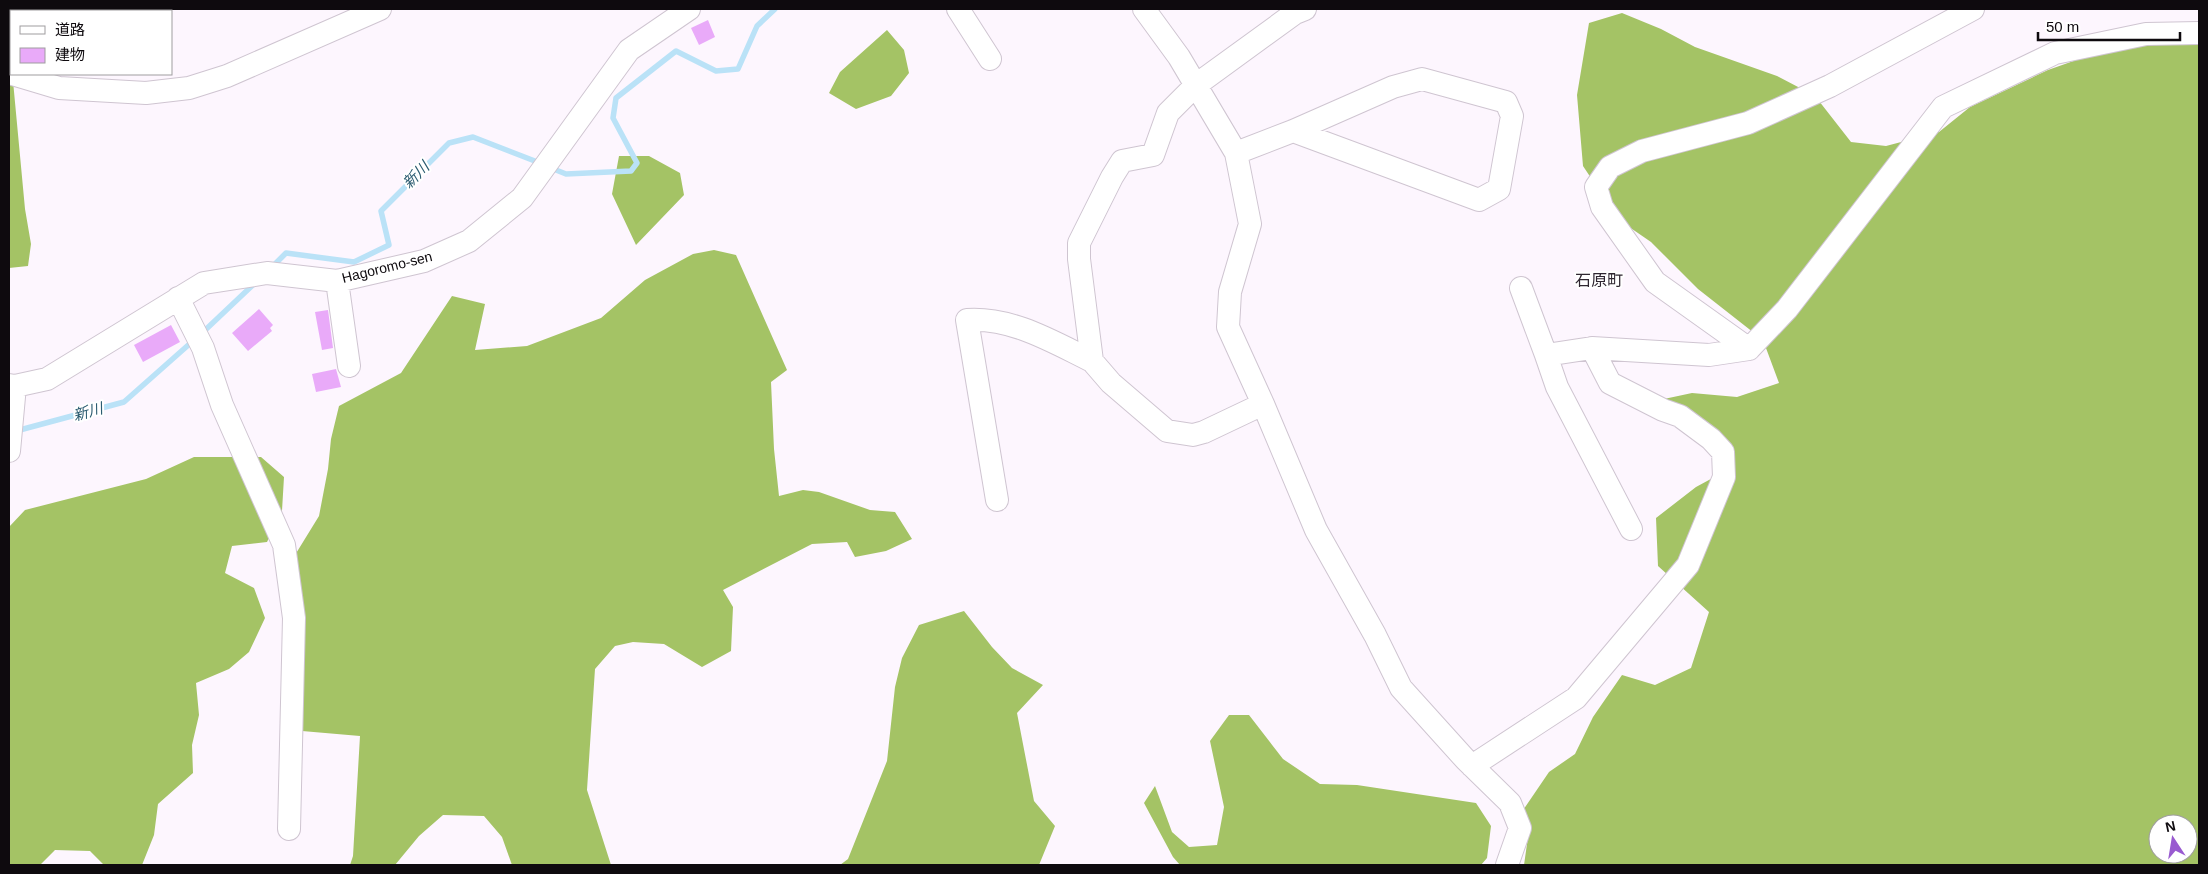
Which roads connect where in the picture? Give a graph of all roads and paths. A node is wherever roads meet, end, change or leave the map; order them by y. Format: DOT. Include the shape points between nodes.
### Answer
graph roads {
  1 [pos="380,9"];
  2 [pos="689,9"];
  3 [pos="958,9"];
  4 [pos="1144,9"];
  5 [pos="1305,9"];
  6 [pos="1973,9"];
  7 [pos="2199,33"];
  8 [pos="990,59"];
  9 [pos="13,75"];
  10 [pos="1196,85"];
  11 [pos="1293,131"];
  12 [pos="1236,152"];
  13 [pos="336,281"];
  14 [pos="1521,288"];
  15 [pos="178,298"];
  16 [pos="1592,348"];
  17 [pos="1749,349"];
  18 [pos="1546,355"];
  19 [pos="1092,361"];
  20 [pos="349,366"];
  21 [pos="12,385"];
  22 [pos="1264,404"];
  23 [pos="9,451"];
  24 [pos="997,500"];
  25 [pos="1631,528"];
  26 [pos="1472,766"];
  27 [pos="289,829"];
  28 [pos="1507,865"];
  1 -- 9 [label="street" via="227,76 189,88 146,93 59,88"];
  2 -- 13 [label="street, Hagoromo-sen" via="629,50 522,198 469,241 424,261"];
  3 -- 8 [label="street"];
  4 -- 10 [label="street"];
  5 -- 10 [label="street"];
  6 -- 17 [label="street" via="1830,86 1748,123 1642,151 1610,167 1596,187 1602,207 1655,282"];
  7 -- 17 [label="street" via="2146,34 2056,53 1942,107 1786,309"];
  10 -- 12 [label="street"];
  10 -- 19 [label="street" via="1168,113 1153,156 1122,161 1079,243"];
  11 -- 11 [label="street" via="1393,87 1422,80 1506,102 1512,116 1498,189 1479,200"];
  11 -- 12 [label="street"];
  12 -- 22 [label="street" via="1250,224 1230,292 1228,327"];
  13 -- 15 [label="street, Hagoromo-sen" via="267,272 204,283"];
  13 -- 20 [label="street"];
  14 -- 18 [label="street"];
  15 -- 21 [label="street, Hagoromo-sen" via="47,379"];
  15 -- 27 [label="street" via="203,348 222,405 284,545 294,618"];
  16 -- 17 [label="street" via="1709,355"];
  16 -- 18 [label="street"];
  16 -- 26 [label="street" via="1610,383 1680,416 1711,438 1723,452 1724,477 1688,565 1576,698"];
  18 -- 25 [label="street" via="1557,386"];
  19 -- 22 [label="street" via="1111,383 1167,431 1193,435 1204,432"];
  19 -- 24 [label="street" via="1033,332 986,318 967,320"];
  21 -- 23 [label="street"];
  22 -- 26 [label="street" via="1316,530 1402,688"];
  26 -- 28 [label="street" via="1510,803 1520,828"];
}
